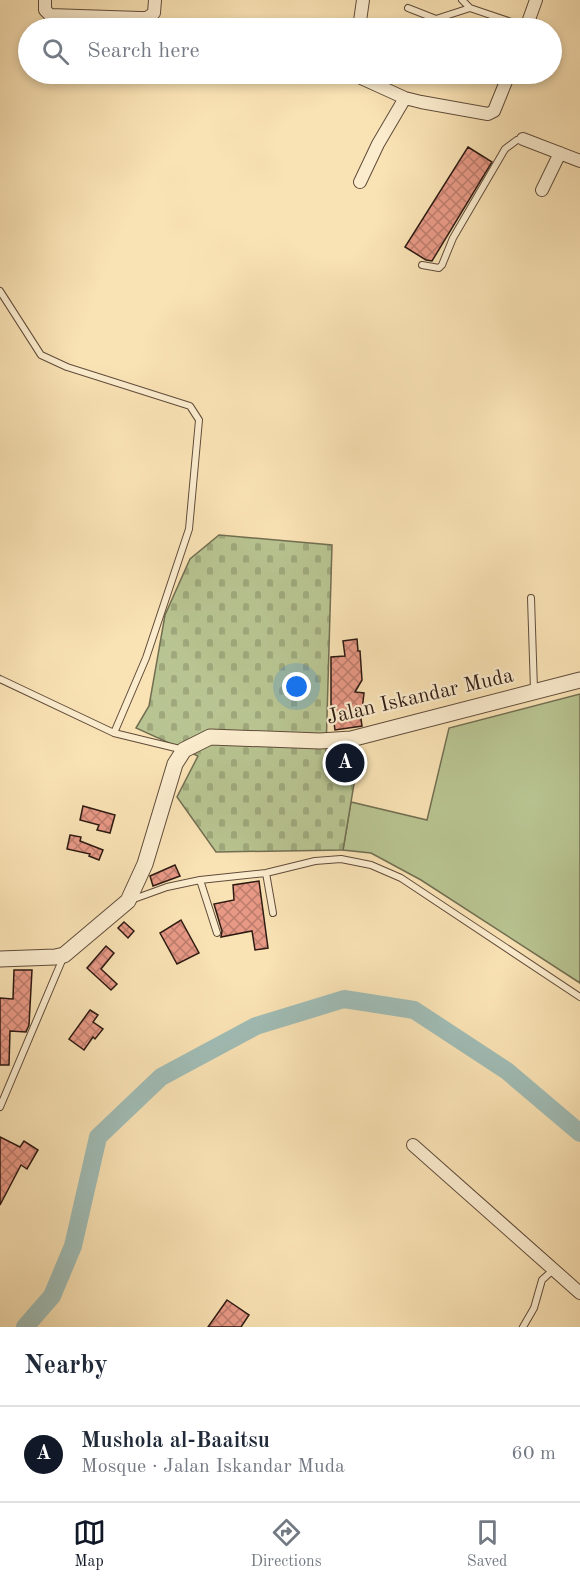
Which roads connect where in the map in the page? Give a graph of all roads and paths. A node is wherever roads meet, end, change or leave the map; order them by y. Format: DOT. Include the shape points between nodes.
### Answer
graph roads {
  1 [pos="45,0"];
  2 [pos="155,0"];
  3 [pos="363,0"];
  4 [pos="462,0"];
  5 [pos="536,0"];
  6 [pos="408,8"];
  7 [pos="470,8"];
  8 [pos="360,18"];
  9 [pos="433,18"];
  10 [pos="439,18"];
  11 [pos="498,18"];
  12 [pos="530,18"];
  13 [pos="374,84"];
  14 [pos="505,84"];
  15 [pos="405,98"];
  16 [pos="524,139"];
  17 [pos="560,153"];
  18 [pos="580,161"];
  19 [pos="360,182"];
  20 [pos="542,190"];
  21 [pos="422,265"];
  22 [pos="0,291"];
  23 [pos="531,598"];
  24 [pos="0,679"];
  25 [pos="580,680"];
  26 [pos="534,692"];
  27 [pos="114,733"];
  28 [pos="184,750"];
  29 [pos="266,873"];
  30 [pos="200,880"];
  31 [pos="128,902"];
  32 [pos="273,913"];
  33 [pos="217,933"];
  34 [pos="64,954"];
  35 [pos="0,959"];
  36 [pos="580,997"];
  37 [pos="2,1099"];
  38 [pos="0,1107"];
  39 [pos="413,1144"];
  40 [pos="553,1269"];
  41 [pos="580,1293"];
  42 [pos="523,1327"];
  1 -- 2 [label="street" via="50,15 140,18 154,13"];
  3 -- 8 [label="street"];
  4 -- 7 [label="lane"];
  5 -- 12 [label="street"];
  6 -- 9 [label="lane"];
  7 -- 10 [label="lane"];
  7 -- 11 [label="lane"];
  13 -- 15 [label="street"];
  14 -- 15 [label="street" via="494,111 488,114"];
  15 -- 19 [label="street"];
  16 -- 17 [label="street"];
  16 -- 21 [label="lane" via="505,149 453,238 442,265"];
  17 -- 18 [label="street"];
  17 -- 20 [label="street"];
  22 -- 27 [label="lane" via="41,354 67,367 190,405 199,420 189,528 146,658"];
  23 -- 26 [label="lane"];
  24 -- 27 [label="lane"];
  25 -- 26 [label="street, Jalan Iskandar Muda"];
  26 -- 28 [label="street, Jalan Iskandar Muda" via="351,739 210,737"];
  27 -- 28 [label="lane"];
  28 -- 31 [label="street" via="175,764 145,864"];
  29 -- 30 [label="lane"];
  29 -- 32 [label="lane"];
  29 -- 36 [label="lane" via="341,859 371,865 401,878"];
  30 -- 31 [label="lane"];
  30 -- 33 [label="lane"];
  31 -- 34 [label="street"];
  34 -- 35 [label="street"];
  34 -- 37 [label="lane"];
  37 -- 38 [label="lane"];
  39 -- 40 [label="street"];
  40 -- 41 [label="street"];
  40 -- 42 [label="lane" via="542,1280 534,1308"];
}
